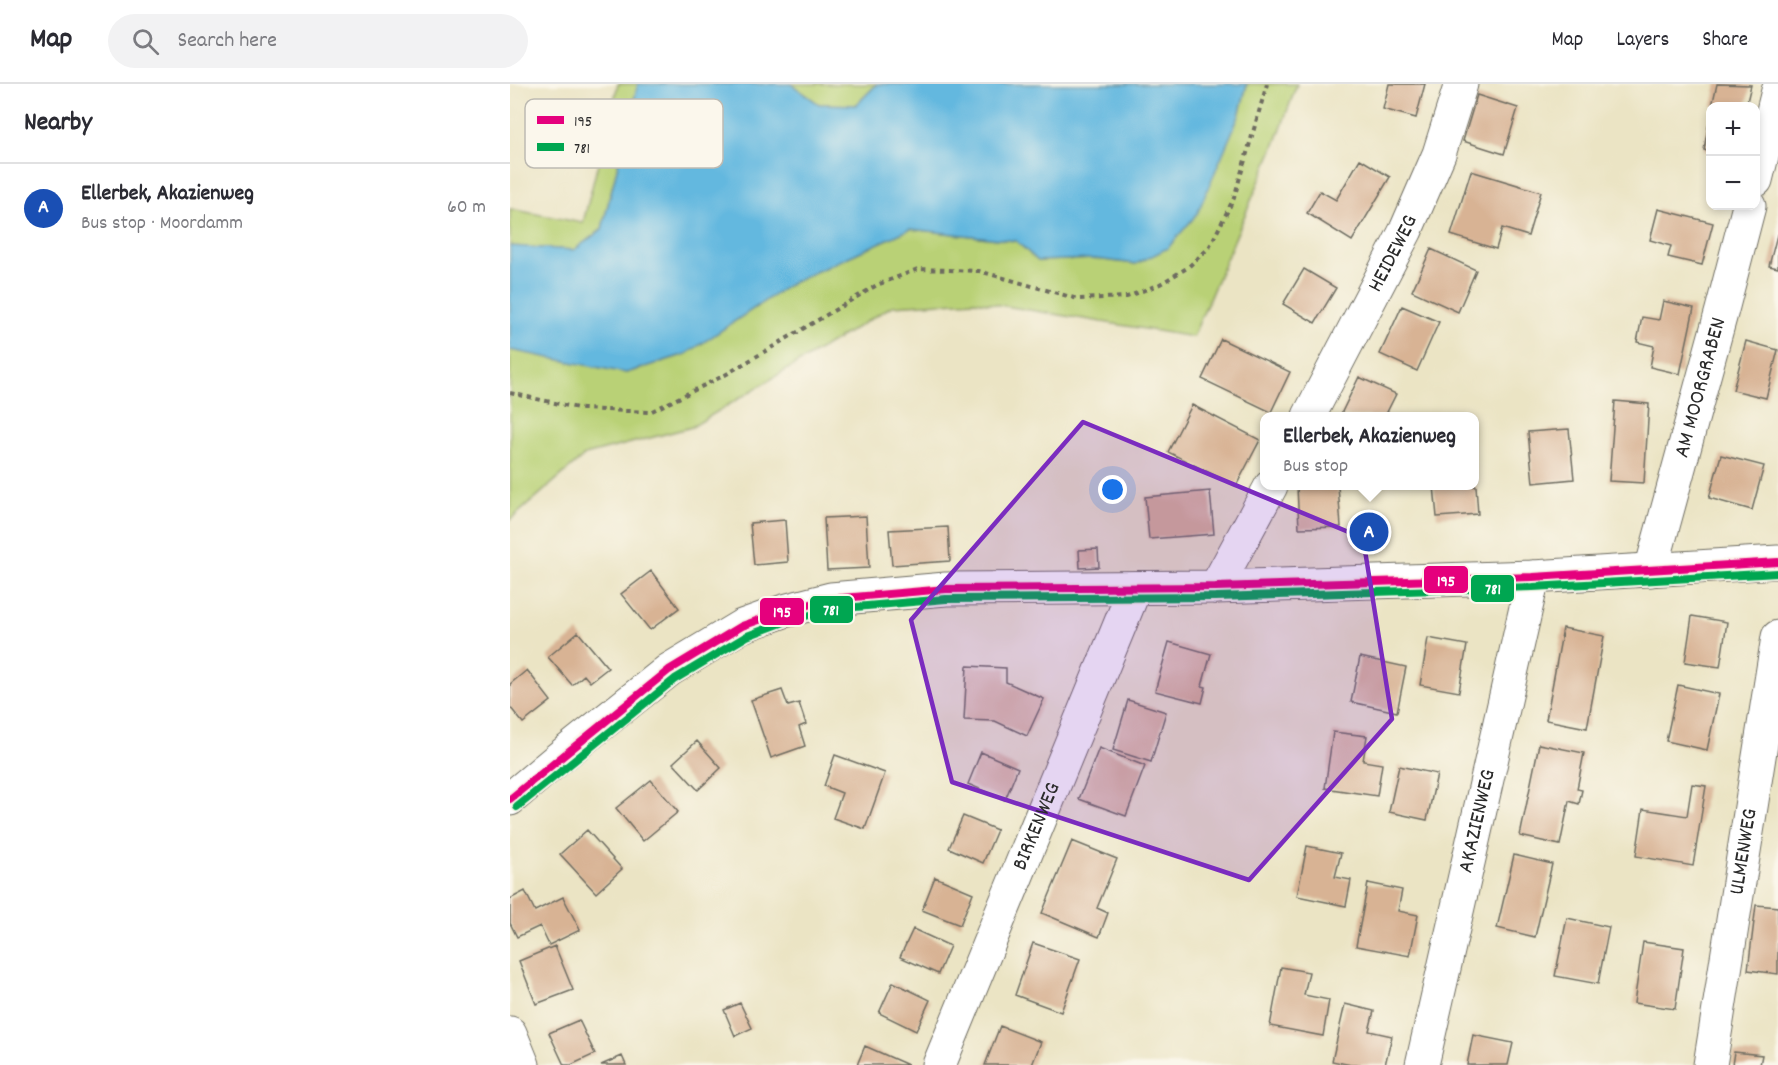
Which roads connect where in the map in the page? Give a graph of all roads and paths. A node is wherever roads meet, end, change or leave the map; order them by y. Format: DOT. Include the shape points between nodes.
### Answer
graph roads {
  1 [pos="1267,84"];
  2 [pos="1461,84"];
  3 [pos="1778,91"];
  4 [pos="1760,161"];
  5 [pos="1748,210"];
  6 [pos="510,393"];
  7 [pos="1312,412"];
  8 [pos="1269,490"];
  9 [pos="1778,562"];
  10 [pos="1651,570"];
  11 [pos="1533,577"];
  12 [pos="1216,587"];
  13 [pos="1135,588"];
  14 [pos="1778,637"];
  15 [pos="510,799"];
  16 [pos="510,1034"];
  17 [pos="523,1065"];
  18 [pos="939,1065"];
  19 [pos="1422,1065"];
  20 [pos="1710,1065"];
  1 -- 6 [label="path" via="1233,198 1209,248 1187,268 1160,284 1127,297 1078,300 979,271 918,268 877,285 725,375 650,412 582,409"];
  2 -- 7 [label="street, HEIDEWEG" via="1439,154 1406,230"];
  3 -- 4 [label="street"];
  5 -- 10 [label="street, AM MOORGRABEN"];
  8 -- 12 [label="street"];
  9 -- 10 [label="street"];
  10 -- 11 [label="street"];
  11 -- 12 [label="street"];
  11 -- 19 [label="street, AKAZIENWEG"];
  12 -- 13 [label="street"];
  13 -- 15 [label="street" via="946,589 831,599 783,610 742,626 669,670"];
  13 -- 18 [label="street, BIRKENWEG"];
  14 -- 20 [label="street, ULMENWEG"];
  16 -- 17 [label="street"];
}
